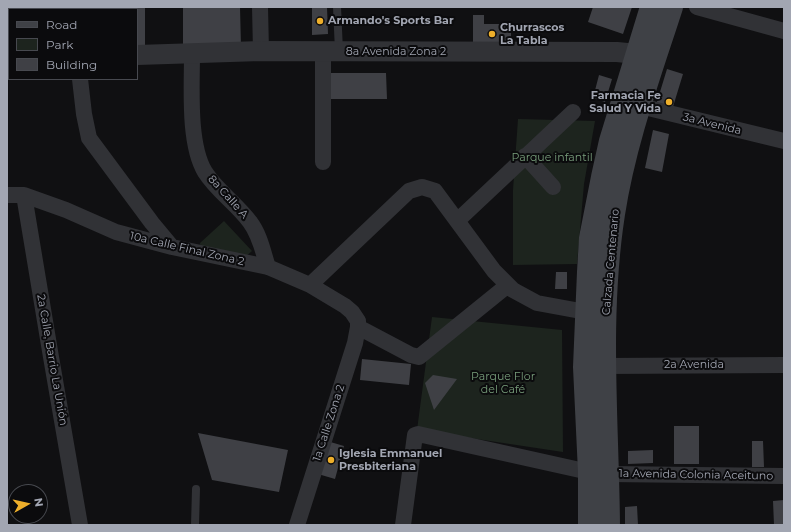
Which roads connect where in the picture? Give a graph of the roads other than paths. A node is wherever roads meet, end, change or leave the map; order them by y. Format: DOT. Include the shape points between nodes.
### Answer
graph roads {
  1 [pos="260,7"];
  2 [pos="337,7"];
  3 [pos="651,7"];
  4 [pos="672,7"];
  5 [pos="697,7"];
  6 [pos="784,31"];
  7 [pos="261,52"];
  8 [pos="331,52"];
  9 [pos="192,54"];
  10 [pos="138,55"];
  11 [pos="646,57"];
  12 [pos="80,80"];
  13 [pos="640,106"];
  14 [pos="573,112"];
  15 [pos="784,141"];
  16 [pos="525,156"];
  17 [pos="323,162"];
  18 [pos="553,187"];
  19 [pos="7,195"];
  20 [pos="24,195"];
  21 [pos="457,221"];
  22 [pos="172,247"];
  23 [pos="268,267"];
  24 [pos="310,285"];
  25 [pos="508,285"];
  26 [pos="586,312"];
  27 [pos="358,324"];
  28 [pos="784,365"];
  29 [pos="604,366"];
  30 [pos="599,473"];
  31 [pos="784,476"];
  32 [pos="196,489"];
  33 [pos="80,525"];
  34 [pos="195,525"];
  35 [pos="297,525"];
  36 [pos="403,525"];
  37 [pos="589,525"];
  38 [pos="609,525"];
  1 -- 7 [label="street"];
  2 -- 8 [label="lane"];
  3 -- 11 [label="main road, Calzada Centenario"];
  4 -- 11 [label="main road, Calzada Centenario"];
  5 -- 6 [label="street"];
  7 -- 8 [label="street, 8a Avenida Zona 2"];
  7 -- 9 [label="street, 8a Avenida Zona 2"];
  8 -- 11 [label="street, 8a Avenida Zona 2" via="617,52"];
  8 -- 17 [label="street"];
  9 -- 10 [label="street, 8a Avenida Zona 2"];
  9 -- 23 [label="street, 8a Calle A" via="194,138 198,156 216,186 258,234"];
  11 -- 13 [label="main road, Calzada Centenario"];
  11 -- 26 [label="main road, Calzada Centenario" via="610,141 590,245"];
  12 -- 22 [label="street" via="89,138"];
  13 -- 15 [label="street, 3a Avenida"];
  13 -- 29 [label="main road, Calzada Centenario" via="620,180 614,214 607,280"];
  14 -- 16 [label="street"];
  16 -- 18 [label="street"];
  16 -- 21 [label="street"];
  19 -- 20 [label="street, 10a Calle Final Zona 2"];
  20 -- 22 [label="street, 10a Calle Final Zona 2" via="116,232"];
  20 -- 33 [label="street, 2a Calle, Barrio La Unión"];
  21 -- 24 [label="street" via="435,191 422,187 409,192"];
  21 -- 25 [label="street" via="494,271"];
  22 -- 23 [label="street, 10a Calle Final Zona 2"];
  23 -- 24 [label="street, 10a Calle Final Zona 2"];
  24 -- 27 [label="street, 10a Calle Final Zona 2" via="345,306 352,312"];
  25 -- 26 [label="street" via="537,303"];
  25 -- 27 [label="street" via="419,357 411,355"];
  26 -- 30 [label="main road, Calzada Centenario" via="584,367"];
  27 -- 35 [label="street, 1a Calle Zona 2" via="355,343"];
  28 -- 29 [label="street, 2a Avenida"];
  29 -- 30 [label="main road, Calzada Centenario"];
  30 -- 31 [label="street, 1a Avenida Colonia Aceituno"];
  30 -- 36 [label="street, 1a Avenida Colonia Aceituno" via="418,434 415,435"];
  30 -- 37 [label="main road, Calzada Centenario"];
  30 -- 38 [label="main road, Calzada Centenario"];
  32 -- 34 [label="lane"];
}
